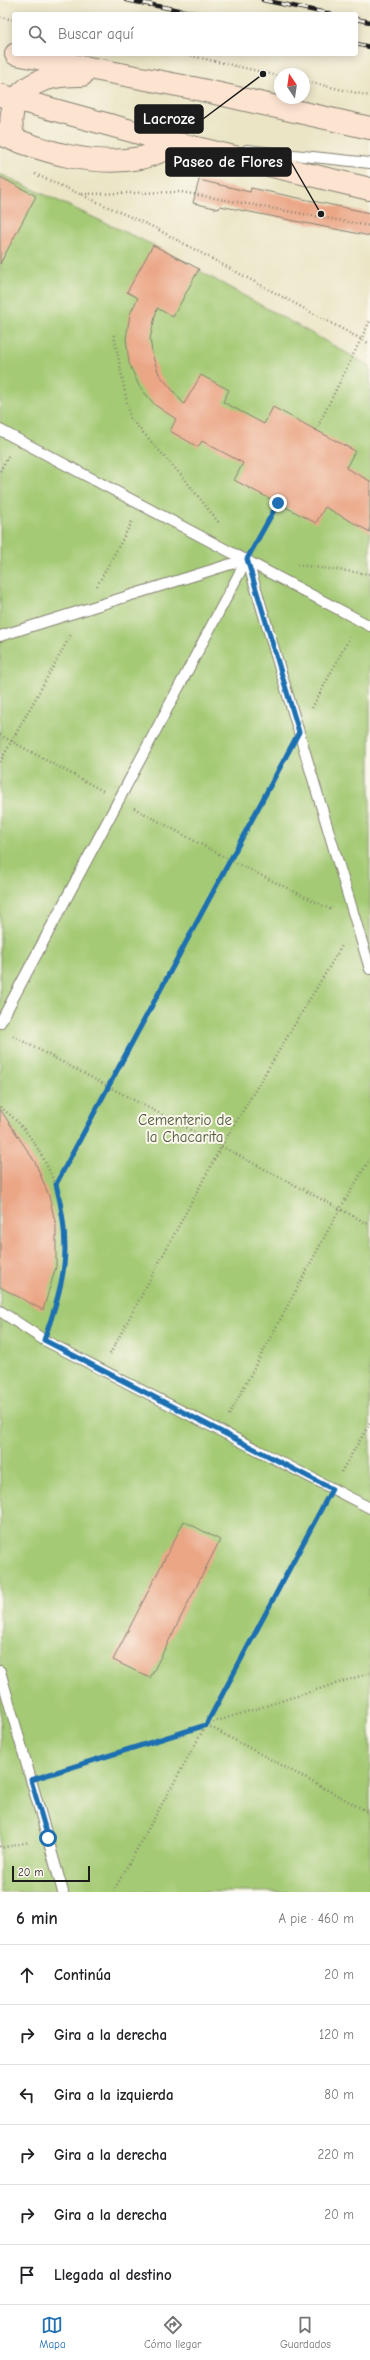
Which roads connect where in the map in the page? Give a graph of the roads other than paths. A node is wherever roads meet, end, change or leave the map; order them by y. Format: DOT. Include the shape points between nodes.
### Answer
graph roads {
  1 [pos="0,51"];
  2 [pos="12,53"];
  3 [pos="25,56"];
  4 [pos="128,76"];
  5 [pos="7,97"];
  6 [pos="370,128"];
  7 [pos="7,137"];
  8 [pos="179,144"];
  9 [pos="370,163"];
  10 [pos="370,189"];
  11 [pos="0,430"];
  12 [pos="247,559"];
  13 [pos="370,626"];
  14 [pos="0,636"];
  15 [pos="370,969"];
  16 [pos="0,1024"];
  17 [pos="0,1311"];
  18 [pos="370,1508"];
  19 [pos="0,1671"];
  20 [pos="63,1892"];
  1 -- 2 [label="main road"];
  3 -- 4 [label="main road"];
  4 -- 5 [label="main road" via="65,75 44,79"];
  4 -- 6 [label="main road"];
  5 -- 7 [label="main road"];
  5 -- 8 [label="main road"];
  7 -- 8 [label="main road" via="48,153 104,161 142,157"];
  8 -- 9 [label="lane"];
  8 -- 10 [label="main road"];
  11 -- 12 [label="lane"];
  12 -- 13 [label="lane"];
  12 -- 14 [label="lane"];
  12 -- 15 [label="lane"];
  12 -- 16 [label="lane"];
  17 -- 18 [label="lane" via="44,1340"];
  19 -- 20 [label="lane"];
}
